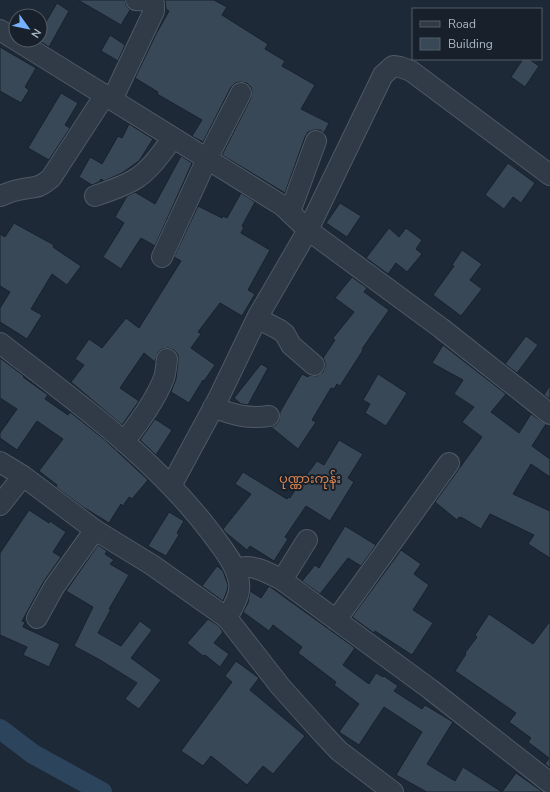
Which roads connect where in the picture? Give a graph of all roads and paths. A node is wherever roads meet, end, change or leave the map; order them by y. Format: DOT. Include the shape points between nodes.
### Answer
graph roads {
  1 [pos="136,0"];
  2 [pos="29,48"];
  3 [pos="241,93"];
  4 [pos="108,98"];
  5 [pos="173,138"];
  6 [pos="316,141"];
  7 [pos="207,159"];
  8 [pos="550,175"];
  9 [pos="0,196"];
  10 [pos="94,196"];
  11 [pos="290,212"];
  12 [pos="308,230"];
  13 [pos="162,257"];
  14 [pos="257,318"];
  15 [pos="0,343"];
  16 [pos="167,360"];
  17 [pos="314,364"];
  18 [pos="213,407"];
  19 [pos="550,414"];
  20 [pos="269,416"];
  21 [pos="124,442"];
  22 [pos="0,462"];
  23 [pos="449,463"];
  24 [pos="23,476"];
  25 [pos="171,486"];
  26 [pos="0,505"];
  27 [pos="95,530"];
  28 [pos="307,540"];
  29 [pos="235,569"];
  30 [pos="282,580"];
  31 [pos="37,618"];
  32 [pos="227,618"];
  33 [pos="336,620"];
  34 [pos="550,783"];
  35 [pos="393,792"];
  1 -- 4 [label="street" via="150,1 154,4 154,11"];
  2 -- 4 [label="street"];
  3 -- 7 [label="street"];
  4 -- 5 [label="street"];
  4 -- 9 [label="street" via="51,178 43,185 19,189"];
  5 -- 7 [label="street"];
  5 -- 10 [label="street" via="138,177"];
  6 -- 11 [label="street"];
  7 -- 11 [label="street"];
  7 -- 13 [label="street"];
  8 -- 12 [label="street" via="410,70 393,66 383,75"];
  11 -- 12 [label="street"];
  12 -- 14 [label="street"];
  12 -- 19 [label="street" via="441,328"];
  14 -- 17 [label="street" via="285,334 291,345"];
  14 -- 18 [label="street"];
  15 -- 21 [label="street"];
  16 -- 21 [label="street" via="164,377 156,393 142,419"];
  18 -- 20 [label="street" via="245,417"];
  18 -- 25 [label="street"];
  21 -- 25 [label="street"];
  22 -- 24 [label="street"];
  23 -- 33 [label="street"];
  24 -- 26 [label="street"];
  24 -- 27 [label="street"];
  25 -- 29 [label="street" via="197,514 228,555"];
  27 -- 31 [label="street" via="54,587"];
  27 -- 32 [label="street" via="152,565"];
  28 -- 30 [label="street"];
  29 -- 30 [label="street" via="242,566 257,568"];
  29 -- 32 [label="street" via="240,588 237,600"];
  30 -- 33 [label="street"];
  32 -- 35 [label="street" via="280,686 339,751"];
  33 -- 34 [label="street" via="430,689"];
}
